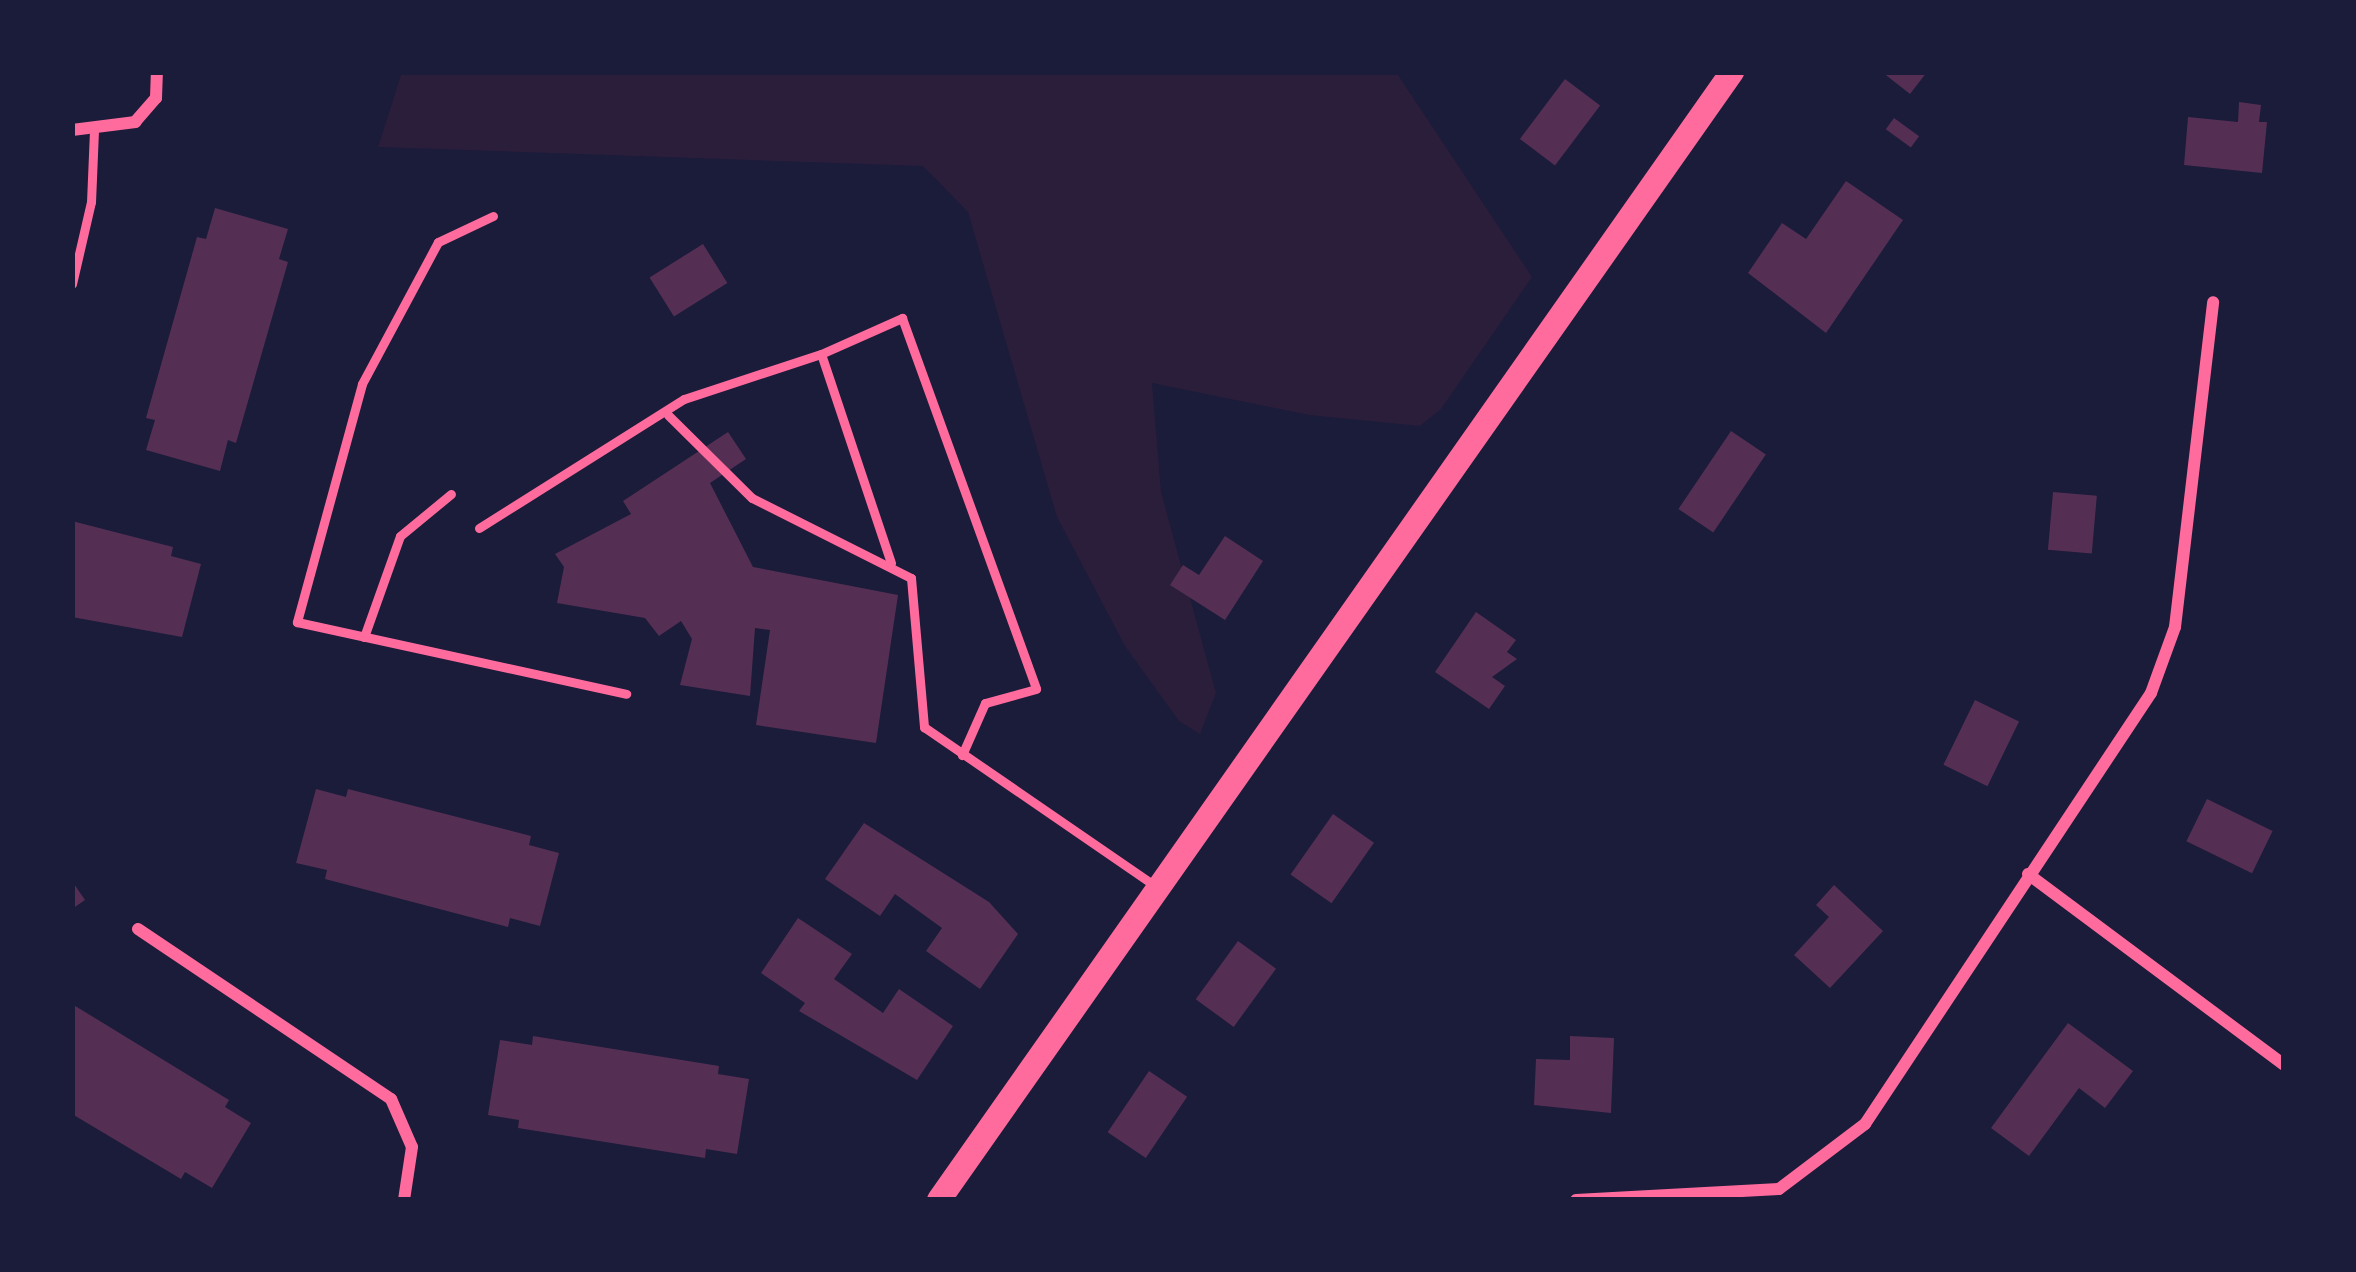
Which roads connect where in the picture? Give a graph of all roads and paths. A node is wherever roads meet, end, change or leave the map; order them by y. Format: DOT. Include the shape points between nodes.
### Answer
graph roads {
  1 [pos="157,72"];
  2 [pos="1732,72"];
  3 [pos="72,130"];
  4 [pos="94,130"];
  5 [pos="493,216"];
  6 [pos="72,284"];
  7 [pos="2213,302"];
  8 [pos="821,354"];
  9 [pos="668,415"];
  10 [pos="451,494"];
  11 [pos="478,527"];
  12 [pos="891,562"];
  13 [pos="364,637"];
  14 [pos="626,694"];
  15 [pos="962,755"];
  16 [pos="2028,874"];
  17 [pos="1158,888"];
  18 [pos="138,929"];
  19 [pos="2284,1065"];
  20 [pos="405,1200"];
  21 [pos="939,1200"];
  22 [pos="1576,1200"];
  1 -- 4 [label="street" via="147,113"];
  2 -- 17 [label="main road"];
  3 -- 4 [label="street"];
  4 -- 6 [label="lane" via="91,202"];
  5 -- 13 [label="lane" via="438,242 362,384 297,622"];
  7 -- 16 [label="street" via="2175,627 2151,693"];
  8 -- 9 [label="lane" via="684,399"];
  8 -- 12 [label="lane"];
  8 -- 15 [label="lane" via="902,318 1036,689 985,703"];
  9 -- 11 [label="lane" via="574,463"];
  9 -- 12 [label="lane" via="752,498"];
  10 -- 13 [label="lane" via="400,536"];
  12 -- 15 [label="lane" via="910,578 916,599 924,727"];
  13 -- 14 [label="lane"];
  15 -- 17 [label="lane"];
  16 -- 19 [label="street"];
  16 -- 22 [label="street" via="1865,1124 1819,1165 1780,1189 1741,1197"];
  17 -- 21 [label="main road"];
  18 -- 20 [label="street" via="391,1099 412,1147"];
}
